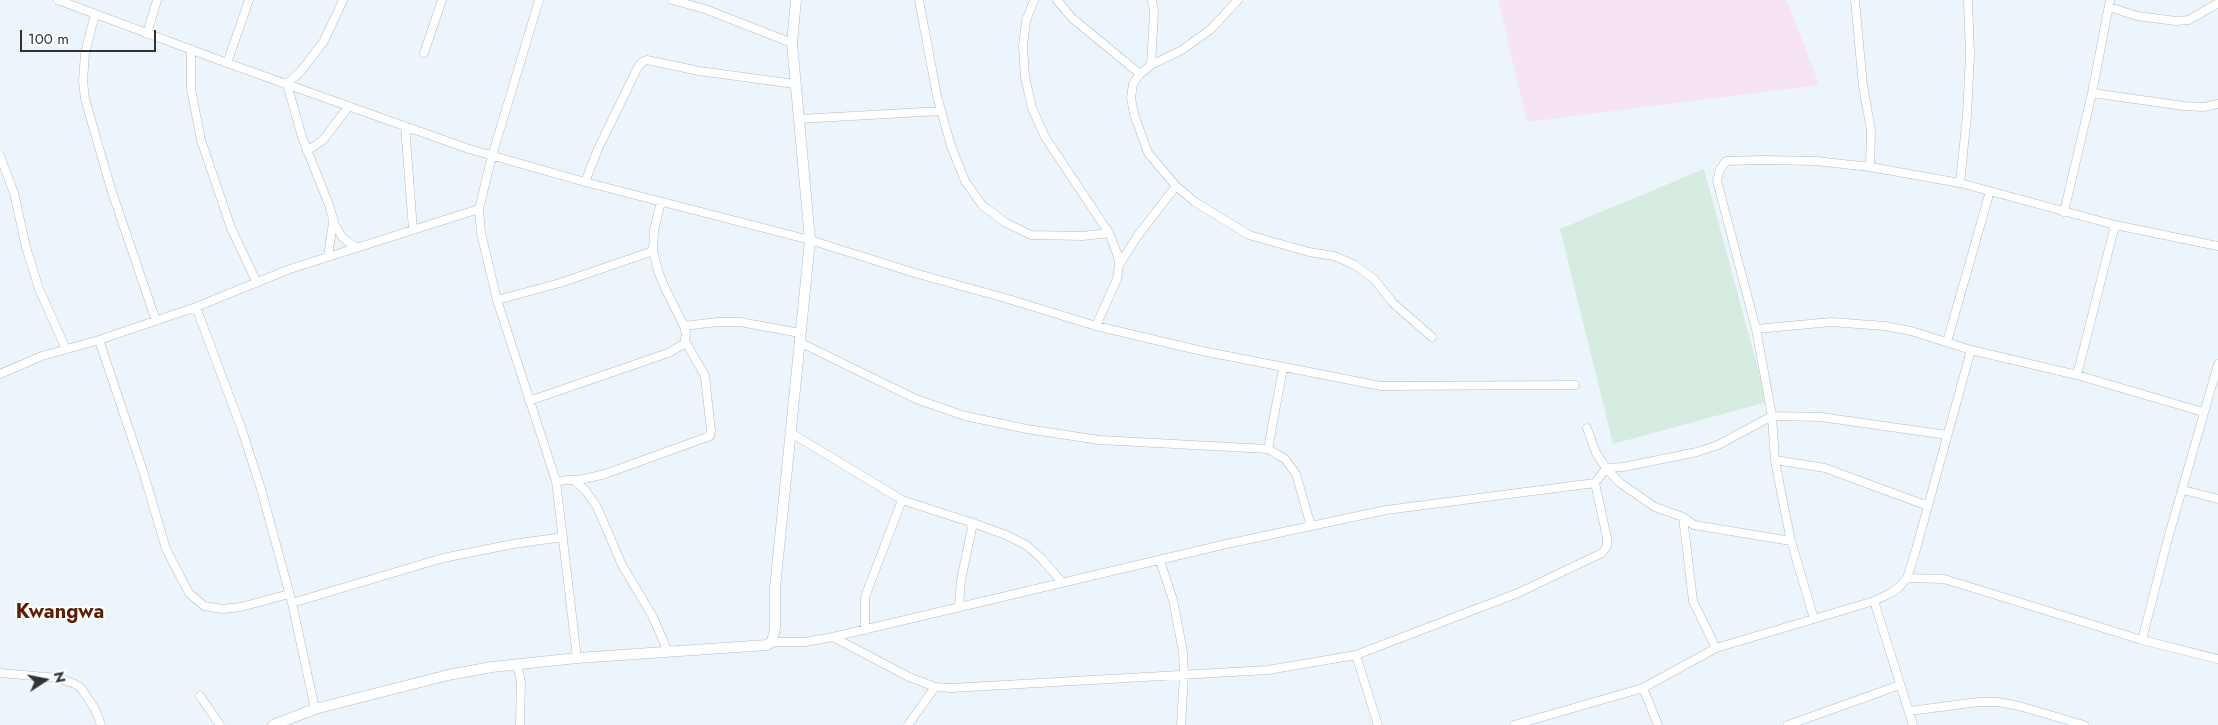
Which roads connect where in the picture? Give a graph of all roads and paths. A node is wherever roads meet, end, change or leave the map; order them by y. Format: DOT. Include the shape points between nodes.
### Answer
graph roads {
  1 [pos="58,0"];
  2 [pos="157,0"];
  3 [pos="249,0"];
  4 [pos="343,0"];
  5 [pos="442,0"];
  6 [pos="538,0"];
  7 [pos="672,0"];
  8 [pos="796,0"];
  9 [pos="919,0"];
  10 [pos="1034,0"];
  11 [pos="1057,0"];
  12 [pos="1152,0"];
  13 [pos="1238,0"];
  14 [pos="1855,0"];
  15 [pos="1968,0"];
  16 [pos="2218,3"];
  17 [pos="2109,4"];
  18 [pos="96,14"];
  19 [pos="148,34"];
  20 [pos="792,44"];
  21 [pos="191,49"];
  22 [pos="424,53"];
  23 [pos="227,63"];
  24 [pos="1152,66"];
  25 [pos="1140,74"];
  26 [pos="287,84"];
  27 [pos="795,84"];
  28 [pos="2092,93"];
  29 [pos="2218,104"];
  30 [pos="349,106"];
  31 [pos="941,111"];
  32 [pos="798,119"];
  33 [pos="405,126"];
  34 [pos="306,151"];
  35 [pos="492,156"];
  36 [pos="1,161"];
  37 [pos="1870,167"];
  38 [pos="585,182"];
  39 [pos="1960,183"];
  40 [pos="1176,186"];
  41 [pos="1990,190"];
  42 [pos="661,202"];
  43 [pos="480,209"];
  44 [pos="2064,212"];
  45 [pos="333,222"];
  46 [pos="2115,225"];
  47 [pos="413,230"];
  48 [pos="1108,233"];
  49 [pos="810,240"];
  50 [pos="2218,246"];
  51 [pos="355,247"];
  52 [pos="653,250"];
  53 [pos="328,256"];
  54 [pos="1119,264"];
  55 [pos="256,283"];
  56 [pos="497,300"];
  57 [pos="196,308"];
  58 [pos="156,321"];
  59 [pos="684,326"];
  60 [pos="1096,326"];
  61 [pos="1756,329"];
  62 [pos="1432,337"];
  63 [pos="799,338"];
  64 [pos="99,340"];
  65 [pos="686,341"];
  66 [pos="1947,342"];
  67 [pos="66,349"];
  68 [pos="1971,350"];
  69 [pos="2218,364"];
  70 [pos="1283,368"];
  71 [pos="0,374"];
  72 [pos="2077,375"];
  73 [pos="1574,385"];
  74 [pos="529,401"];
  75 [pos="2203,412"];
  76 [pos="1772,416"];
  77 [pos="1587,428"];
  78 [pos="791,433"];
  79 [pos="1947,435"];
  80 [pos="1268,448"];
  81 [pos="1775,460"];
  82 [pos="1606,468"];
  83 [pos="574,480"];
  84 [pos="556,481"];
  85 [pos="1595,483"];
  86 [pos="2183,490"];
  87 [pos="902,500"];
  88 [pos="2218,500"];
  89 [pos="1928,506"];
  90 [pos="1683,517"];
  91 [pos="973,523"];
  92 [pos="1311,526"];
  93 [pos="563,538"];
  94 [pos="1791,541"];
  95 [pos="1160,561"];
  96 [pos="1907,578"];
  97 [pos="1062,582"];
  98 [pos="290,594"];
  99 [pos="1874,601"];
  100 [pos="292,602"];
  101 [pos="959,607"];
  102 [pos="1814,619"];
  103 [pos="865,630"];
  104 [pos="833,637"];
  105 [pos="2142,640"];
  106 [pos="772,642"];
  107 [pos="1716,648"];
  108 [pos="668,652"];
  109 [pos="1356,655"];
  110 [pos="577,658"];
  111 [pos="2218,659"];
  112 [pos="517,664"];
  113 [pos="0,673"];
  114 [pos="1184,675"];
  115 [pos="1900,685"];
  116 [pos="935,687"];
  117 [pos="1643,688"];
  118 [pos="200,696"];
  119 [pos="315,709"];
  120 [pos="1909,710"];
  121 [pos="101,725"];
  122 [pos="220,725"];
  123 [pos="273,725"];
  124 [pos="520,725"];
  125 [pos="908,725"];
  126 [pos="1181,725"];
  127 [pos="1378,725"];
  128 [pos="1514,725"];
  129 [pos="1658,725"];
  130 [pos="1788,725"];
  131 [pos="1913,725"];
  132 [pos="2084,725"];
  1 -- 18 [label="street"];
  2 -- 19 [label="street"];
  3 -- 23 [label="street"];
  4 -- 26 [label="street" via="324,41"];
  5 -- 22 [label="street"];
  6 -- 35 [label="street"];
  7 -- 20 [label="street" via="742,23"];
  8 -- 20 [label="street"];
  9 -- 31 [label="street"];
  10 -- 48 [label="street" via="1022,46 1032,108 1044,137"];
  11 -- 25 [label="street" via="1072,18"];
  12 -- 24 [label="street"];
  13 -- 24 [label="street" via="1195,42"];
  14 -- 37 [label="street" via="1870,130"];
  15 -- 39 [label="street" via="1968,115"];
  16 -- 17 [label="street" via="2189,20 2176,22 2137,16"];
  17 -- 28 [label="street"];
  18 -- 19 [label="street"];
  18 -- 58 [label="street" via="85,52 85,99 111,189"];
  19 -- 21 [label="street"];
  20 -- 27 [label="street"];
  21 -- 23 [label="street"];
  21 -- 55 [label="street" via="191,89 201,140 231,228"];
  23 -- 26 [label="street"];
  24 -- 25 [label="street"];
  25 -- 40 [label="street" via="1133,84 1131,98 1139,131 1148,153"];
  26 -- 30 [label="street"];
  26 -- 34 [label="street"];
  27 -- 32 [label="street"];
  27 -- 38 [label="street" via="647,60 642,62"];
  28 -- 29 [label="street" via="2184,106"];
  28 -- 44 [label="street"];
  30 -- 33 [label="street"];
  30 -- 34 [label="street" via="323,140"];
  31 -- 32 [label="street"];
  31 -- 48 [label="street" via="965,181 982,205 1006,223 1032,235"];
  32 -- 49 [label="street"];
  33 -- 35 [label="street"];
  33 -- 47 [label="street"];
  34 -- 45 [label="street"];
  35 -- 38 [label="street"];
  35 -- 43 [label="street"];
  36 -- 67 [label="street" via="14,193 36,280"];
  37 -- 39 [label="street"];
  37 -- 61 [label="street" via="1762,160 1726,161 1720,169 1717,181 1720,198"];
  38 -- 42 [label="street"];
  39 -- 41 [label="street"];
  40 -- 54 [label="street"];
  40 -- 62 [label="street" via="1215,216 1249,235 1334,256 1355,265 1374,279 1393,303"];
  41 -- 44 [label="street"];
  41 -- 66 [label="street"];
  42 -- 49 [label="street"];
  42 -- 52 [label="street"];
  43 -- 47 [label="street"];
  43 -- 56 [label="street" via="484,250"];
  44 -- 46 [label="street"];
  45 -- 51 [label="street" via="343,238"];
  45 -- 53 [label="street"];
  46 -- 50 [label="street"];
  46 -- 72 [label="street"];
  47 -- 51 [label="street"];
  48 -- 54 [label="street" via="1116,247"];
  49 -- 60 [label="street"];
  49 -- 63 [label="street"];
  51 -- 53 [label="street"];
  52 -- 56 [label="street" via="560,283"];
  52 -- 59 [label="street" via="658,271"];
  53 -- 55 [label="street"];
  54 -- 60 [label="street"];
  55 -- 57 [label="street"];
  56 -- 74 [label="street"];
  57 -- 58 [label="street"];
  57 -- 98 [label="street" via="242,430"];
  58 -- 64 [label="street"];
  59 -- 63 [label="street" via="740,322"];
  59 -- 65 [label="street"];
  60 -- 70 [label="street"];
  61 -- 66 [label="street" via="1858,323 1911,331"];
  61 -- 76 [label="street"];
  63 -- 78 [label="street"];
  63 -- 80 [label="street" via="916,399 965,416 1099,440"];
  64 -- 67 [label="street"];
  64 -- 98 [label="street" via="166,549 189,592 204,606 222,609"];
  65 -- 74 [label="street" via="668,353"];
  65 -- 83 [label="street" via="705,376 710,436 619,470"];
  66 -- 68 [label="street"];
  67 -- 71 [label="street"];
  68 -- 72 [label="street"];
  68 -- 79 [label="street"];
  69 -- 75 [label="street"];
  70 -- 73 [label="street" via="1381,386"];
  70 -- 80 [label="street"];
  72 -- 75 [label="street"];
  74 -- 84 [label="street"];
  75 -- 86 [label="street"];
  76 -- 79 [label="street" via="1821,417"];
  76 -- 81 [label="street"];
  76 -- 82 [label="street" via="1718,445 1697,452 1623,468"];
  77 -- 82 [label="street" via="1596,453"];
  78 -- 87 [label="street"];
  78 -- 106 [label="street" via="774,588"];
  79 -- 89 [label="street"];
  80 -- 92 [label="street" via="1285,459 1296,474"];
  81 -- 89 [label="street" via="1825,468"];
  81 -- 94 [label="street"];
  82 -- 85 [label="street"];
  82 -- 90 [label="street" via="1620,483 1648,503"];
  83 -- 84 [label="street"];
  83 -- 108 [label="street" via="597,508"];
  84 -- 93 [label="street"];
  85 -- 92 [label="street" via="1386,510"];
  85 -- 109 [label="street" via="1607,538 1607,546 1602,553 1518,593"];
  86 -- 88 [label="street"];
  86 -- 105 [label="street"];
  87 -- 91 [label="street"];
  87 -- 103 [label="street" via="865,597"];
  89 -- 96 [label="street"];
  90 -- 94 [label="street" via="1694,525"];
  90 -- 107 [label="street" via="1693,601"];
  91 -- 97 [label="street" via="1026,545"];
  91 -- 101 [label="street"];
  92 -- 95 [label="street"];
  93 -- 100 [label="street" via="443,558"];
  93 -- 110 [label="street"];
  94 -- 102 [label="street"];
  95 -- 97 [label="street"];
  95 -- 114 [label="street" via="1173,600"];
  96 -- 99 [label="street" via="1891,594"];
  96 -- 105 [label="street" via="1944,579"];
  97 -- 101 [label="street"];
  98 -- 100 [label="street"];
  99 -- 102 [label="street"];
  99 -- 115 [label="street"];
  100 -- 119 [label="street"];
  101 -- 103 [label="street"];
  102 -- 107 [label="street"];
  103 -- 104 [label="street"];
  104 -- 106 [label="street" via="805,642"];
  104 -- 116 [label="street"];
  105 -- 111 [label="street"];
  106 -- 108 [label="street"];
  107 -- 117 [label="street"];
  108 -- 110 [label="street"];
  109 -- 114 [label="street" via="1268,670"];
  109 -- 127 [label="street"];
  110 -- 112 [label="street"];
  112 -- 119 [label="street" via="448,675"];
  112 -- 124 [label="street" via="521,682"];
  113 -- 121 [label="street" via="58,678 77,685 95,709"];
  114 -- 116 [label="street"];
  114 -- 126 [label="street"];
  115 -- 120 [label="street"];
  115 -- 130 [label="street"];
  116 -- 125 [label="street"];
  117 -- 128 [label="street"];
  117 -- 129 [label="street"];
  118 -- 122 [label="street"];
  119 -- 123 [label="street"];
  120 -- 131 [label="street"];
  120 -- 132 [label="street" via="1998,702"];
}
